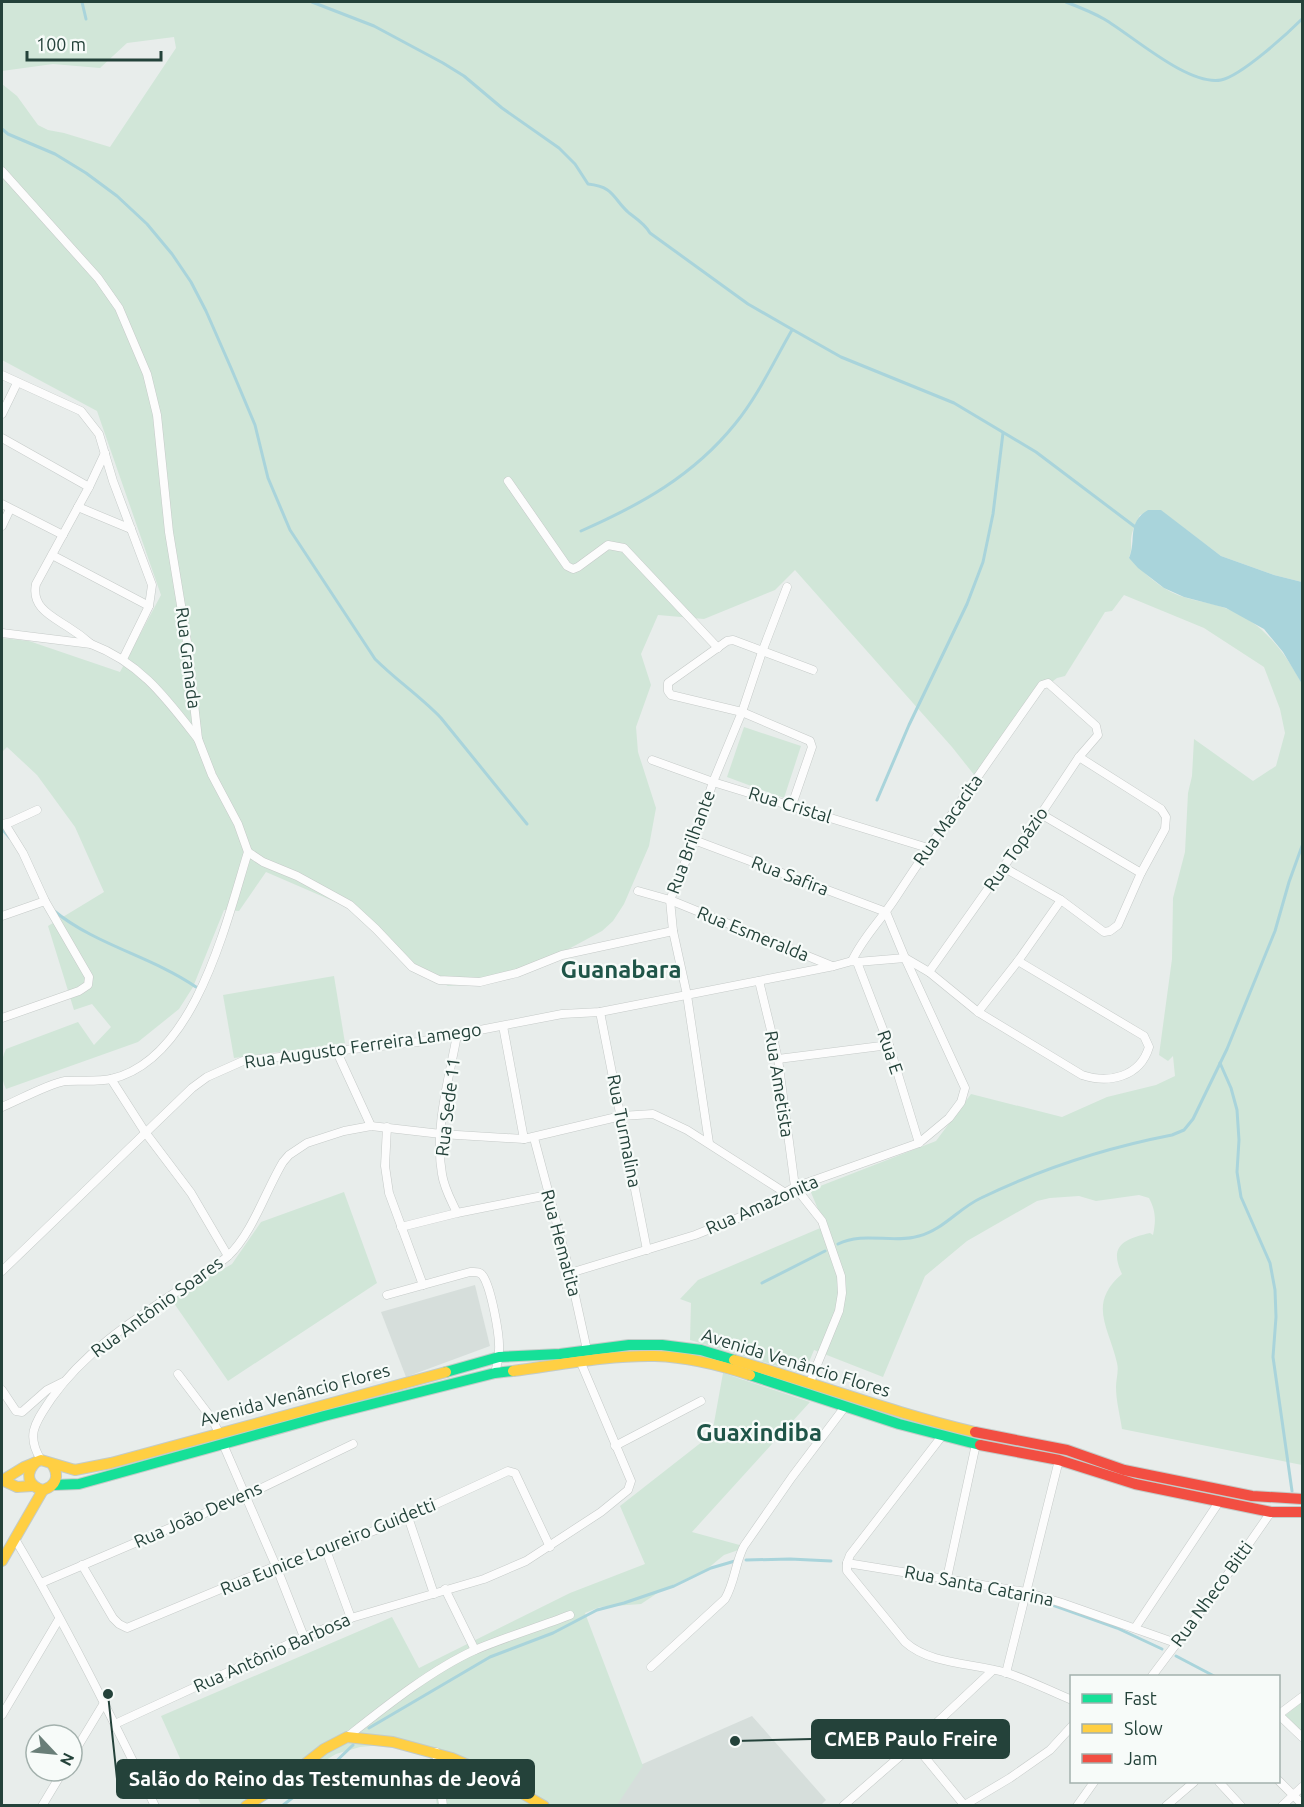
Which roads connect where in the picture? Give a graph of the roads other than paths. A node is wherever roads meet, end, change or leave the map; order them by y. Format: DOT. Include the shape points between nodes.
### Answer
graph roads {
  1 [pos="2,171"];
  2 [pos="2,375"];
  3 [pos="17,383"];
  4 [pos="2,414"];
  5 [pos="2,438"];
  6 [pos="105,453"];
  7 [pos="508,481"];
  8 [pos="89,487"];
  9 [pos="2,504"];
  10 [pos="78,507"];
  11 [pos="10,509"];
  12 [pos="2,526"];
  13 [pos="131,529"];
  14 [pos="63,535"];
  15 [pos="52,555"];
  16 [pos="787,588"];
  17 [pos="149,606"];
  18 [pos="2,633"];
  19 [pos="92,644"];
  20 [pos="718,648"];
  21 [pos="762,652"];
  22 [pos="123,659"];
  23 [pos="813,670"];
  24 [pos="1048,683"];
  25 [pos="742,711"];
  26 [pos="198,739"];
  27 [pos="1079,757"];
  28 [pos="652,760"];
  29 [pos="713,782"];
  30 [pos="792,805"];
  31 [pos="37,810"];
  32 [pos="1041,814"];
  33 [pos="3,824"];
  34 [pos="694,840"];
  35 [pos="928,848"];
  36 [pos="248,852"];
  37 [pos="1003,867"];
  38 [pos="1141,873"];
  39 [pos="638,891"];
  40 [pos="670,900"];
  41 [pos="1061,900"];
  42 [pos="45,901"];
  43 [pos="886,912"];
  44 [pos="2,916"];
  45 [pos="673,931"];
  46 [pos="905,958"];
  47 [pos="1018,961"];
  48 [pos="854,962"];
  49 [pos="834,966"];
  50 [pos="929,972"];
  51 [pos="759,981"];
  52 [pos="687,994"];
  53 [pos="600,1012"];
  54 [pos="978,1012"];
  55 [pos="2,1018"];
  56 [pos="503,1026"];
  57 [pos="457,1035"];
  58 [pos="889,1045"];
  59 [pos="336,1050"];
  60 [pos="778,1059"];
  61 [pos="111,1079"];
  62 [pos="2,1107"];
  63 [pos="621,1116"];
  64 [pos="371,1126"];
  65 [pos="387,1127"];
  66 [pos="145,1132"];
  67 [pos="441,1134"];
  68 [pos="534,1138"];
  69 [pos="524,1139"];
  70 [pos="709,1143"];
  71 [pos="920,1143"];
  72 [pos="795,1187"];
  73 [pos="784,1192"];
  74 [pos="548,1194"];
  75 [pos="457,1213"];
  76 [pos="401,1227"];
  77 [pos="647,1250"];
  78 [pos="228,1256"];
  79 [pos="2,1271"];
  80 [pos="570,1273"];
  81 [pos="423,1285"];
  82 [pos="387,1295"];
  83 [pos="587,1350"];
  84 [pos="499,1357"];
  85 [pos="581,1363"];
  86 [pos="495,1373"];
  87 [pos="178,1374"];
  88 [pos="63,1382"];
  89 [pos="810,1382"];
  90 [pos="2,1390"];
  91 [pos="701,1401"];
  92 [pos="844,1408"];
  93 [pos="219,1433"];
  94 [pos="942,1436"];
  95 [pos="223,1444"];
  96 [pos="353,1444"];
  97 [pos="976,1444"];
  98 [pos="615,1446"];
  99 [pos="1059,1460"];
  100 [pos="43,1462"];
  101 [pos="2,1480"];
  102 [pos="54,1485"];
  103 [pos="38,1488"];
  104 [pos="245,1496"];
  105 [pos="1302,1499"];
  106 [pos="1219,1502"];
  107 [pos="1271,1512"];
  108 [pos="1302,1512"];
  109 [pos="408,1517"];
  110 [pos="15,1539"];
  111 [pos="550,1547"];
  112 [pos="326,1550"];
  113 [pos="2,1561"];
  114 [pos="847,1563"];
  115 [pos="82,1565"];
  116 [pos="276,1566"];
  117 [pos="947,1578"];
  118 [pos="41,1583"];
  119 [pos="446,1589"];
  120 [pos="1026,1592"];
  121 [pos="434,1594"];
  122 [pos="570,1615"];
  123 [pos="351,1618"];
  124 [pos="59,1619"];
  125 [pos="1135,1628"];
  126 [pos="304,1637"];
  127 [pos="1176,1643"];
  128 [pos="475,1650"];
  129 [pos="651,1667"];
  130 [pos="993,1670"];
  131 [pos="1006,1673"];
  132 [pos="1153,1675"];
  133 [pos="1302,1697"];
  134 [pos="1070,1700"];
  135 [pos="104,1704"];
  136 [pos="1280,1714"];
  137 [pos="2,1715"];
  138 [pos="1280,1716"];
  139 [pos="115,1724"];
  140 [pos="1070,1727"];
  141 [pos="84,1736"];
  142 [pos="347,1737"];
  143 [pos="1302,1737"];
  144 [pos="914,1744"];
  145 [pos="436,1752"];
  146 [pos="1280,1782"];
  147 [pos="56,1783"];
  148 [pos="1093,1783"];
  149 [pos="1193,1783"];
  150 [pos="1220,1783"];
  151 [pos="1302,1787"];
  152 [pos="1293,1795"];
  153 [pos="1302,1804"];
  154 [pos="964,1805"];
  155 [pos="42,1806"];
  156 [pos="155,1806"];
  157 [pos="246,1806"];
  158 [pos="443,1806"];
  159 [pos="544,1806"];
  160 [pos="843,1806"];
  161 [pos="1077,1806"];
  162 [pos="1166,1806"];
  163 [pos="1241,1806"];
  164 [pos="1282,1806"];
  1 -- 26 [label="street, Rua Granada" via="98,278 119,308 147,374 157,415"];
  2 -- 3 [label="street"];
  3 -- 4 [label="street"];
  3 -- 6 [label="street" via="81,411 99,434"];
  5 -- 8 [label="street"];
  6 -- 8 [label="street"];
  6 -- 13 [label="street"];
  7 -- 20 [label="street" via="567,566 578,567 608,545 624,548"];
  8 -- 10 [label="street"];
  9 -- 11 [label="street"];
  10 -- 13 [label="street"];
  10 -- 14 [label="street"];
  11 -- 12 [label="street"];
  11 -- 14 [label="street"];
  13 -- 17 [label="street" via="150,577"];
  14 -- 15 [label="street"];
  15 -- 17 [label="street"];
  15 -- 19 [label="street" via="36,584 35,596 43,610"];
  16 -- 21 [label="street, Rua Brilhante"];
  17 -- 22 [label="street"];
  18 -- 19 [label="street"];
  19 -- 22 [label="street"];
  20 -- 21 [label="street" via="733,640"];
  20 -- 25 [label="street" via="668,683 667,688 670,695"];
  21 -- 23 [label="street"];
  21 -- 25 [label="street, Rua Brilhante"];
  22 -- 26 [label="street" via="166,697"];
  24 -- 27 [label="street, Rua Topázio" via="1096,726 1098,735"];
  24 -- 35 [label="street, Rua Macacita" via="1042,685"];
  25 -- 29 [label="street, Rua Brilhante"];
  25 -- 30 [label="street" via="810,741 812,747"];
  26 -- 36 [label="street, Rua Granada"];
  27 -- 32 [label="street, Rua Topázio"];
  27 -- 38 [label="street" via="1161,810 1166,818 1165,829"];
  28 -- 29 [label="street, Rua Cristal"];
  29 -- 30 [label="street, Rua Cristal"];
  29 -- 34 [label="street, Rua Brilhante"];
  30 -- 35 [label="street, Rua Cristal"];
  31 -- 33 [label="street"];
  32 -- 37 [label="street, Rua Topázio"];
  32 -- 38 [label="street"];
  33 -- 42 [label="street" via="23,853"];
  34 -- 40 [label="street, Rua Brilhante"];
  34 -- 43 [label="street, Rua Safira"];
  35 -- 43 [label="street, Rua Macacita"];
  36 -- 45 [label="street" via="350,905 412,967 439,980 480,982 517,974 562,955"];
  36 -- 61 [label="street" via="221,939 185,1017 154,1058"];
  37 -- 41 [label="street"];
  37 -- 50 [label="street, Rua Topázio"];
  38 -- 41 [label="street" via="1118,925 1110,931 1104,932"];
  39 -- 40 [label="street, Rua Esmeralda"];
  40 -- 45 [label="street, Rua Brilhante"];
  40 -- 49 [label="street, Rua Esmeralda"];
  41 -- 47 [label="street"];
  42 -- 44 [label="street"];
  42 -- 55 [label="street" via="89,977 88,986"];
  43 -- 46 [label="street"];
  43 -- 48 [label="street, Rua Macacita" via="860,944"];
  45 -- 52 [label="street, Rua Brilhante"];
  46 -- 48 [label="street, Rua Augusto Ferreira Lamego"];
  46 -- 50 [label="street"];
  46 -- 71 [label="street, Rua Amazonita" via="965,1088 961,1102 949,1118"];
  47 -- 54 [label="street"];
  47 -- 54 [label="street" via="1144,1036 1149,1047 1143,1060 1118,1077 1093,1079"];
  48 -- 49 [label="street, Rua Augusto Ferreira Lamego"];
  48 -- 58 [label="street, Rua E"];
  49 -- 51 [label="street, Rua Augusto Ferreira Lamego"];
  50 -- 54 [label="street"];
  51 -- 52 [label="street, Rua Augusto Ferreira Lamego"];
  51 -- 60 [label="street, Rua Ametista"];
  52 -- 53 [label="street, Rua Augusto Ferreira Lamego"];
  52 -- 70 [label="street, Rua Brilhante"];
  53 -- 56 [label="street, Rua Augusto Ferreira Lamego" via="562,1014"];
  53 -- 63 [label="street, Rua Turmalina"];
  56 -- 57 [label="street, Rua Augusto Ferreira Lamego"];
  56 -- 69 [label="street"];
  57 -- 59 [label="street, Rua Augusto Ferreira Lamego"];
  57 -- 67 [label="street, Rua Sede 11"];
  58 -- 60 [label="street"];
  58 -- 71 [label="street, Rua E"];
  59 -- 64 [label="street"];
  59 -- 66 [label="street, Rua Augusto Ferreira Lamego" via="243,1061 212,1074"];
  60 -- 72 [label="street, Rua Ametista"];
  61 -- 62 [label="street" via="63,1082"];
  61 -- 66 [label="street"];
  63 -- 68 [label="street, Rua Antônio Soares"];
  63 -- 70 [label="street, Rua Antônio Soares" via="656,1114"];
  63 -- 77 [label="street, Rua Turmalina"];
  64 -- 65 [label="street, Rua Antônio Soares"];
  64 -- 78 [label="street, Rua Antônio Soares" via="307,1143 289,1155"];
  65 -- 67 [label="street, Rua Antônio Soares"];
  65 -- 76 [label="street" via="386,1179"];
  66 -- 78 [label="street" via="190,1193"];
  66 -- 79 [label="street, Rua Augusto Ferreira Lamego"];
  67 -- 69 [label="street, Rua Antônio Soares"];
  67 -- 75 [label="street, Rua Sede 11" via="442,1177"];
  68 -- 69 [label="street, Rua Antônio Soares"];
  68 -- 74 [label="street, Rua Hematita"];
  70 -- 73 [label="street, Rua Antônio Soares"];
  71 -- 72 [label="street, Rua Amazonita"];
  72 -- 73 [label="street, Rua Amazonita"];
  72 -- 89 [label="street" via="822,1221 839,1269 842,1293 831,1334"];
  73 -- 77 [label="street, Rua Amazonita" via="748,1214"];
  74 -- 75 [label="street"];
  74 -- 80 [label="street, Rua Hematita"];
  75 -- 76 [label="street"];
  76 -- 81 [label="street"];
  77 -- 80 [label="street, Rua Amazonita"];
  78 -- 88 [label="street, Rua Antônio Soares" via="91,1352"];
  80 -- 83 [label="street, Rua Hematita"];
  81 -- 82 [label="street"];
  81 -- 84 [label="street" via="470,1272 480,1273 496,1321"];
  83 -- 84 [label="main road, Avenida Venâncio Flores"];
  83 -- 89 [label="main road, Avenida Venâncio Flores" via="629,1345 684,1347"];
  84 -- 86 [label="street"];
  84 -- 93 [label="main road, Avenida Venâncio Flores"];
  85 -- 86 [label="main road, Avenida Venâncio Flores"];
  85 -- 92 [label="main road, Avenida Venâncio Flores" via="644,1356 682,1358 738,1371"];
  85 -- 98 [label="street"];
  86 -- 95 [label="main road, Avenida Venâncio Flores"];
  87 -- 93 [label="street"];
  88 -- 90 [label="street, Rua Antônio Soares" via="20,1413"];
  88 -- 100 [label="street, Rua Antônio Soares" via="33,1431 34,1446"];
  89 -- 105 [label="main road, Avenida Venâncio Flores" via="868,1403 972,1431 1067,1450 1124,1470 1252,1496"];
  91 -- 98 [label="street"];
  92 -- 94 [label="main road, Avenida Venâncio Flores"];
  92 -- 129 [label="street" via="744,1546 725,1599"];
  93 -- 100 [label="main road, Avenida Venâncio Flores" via="82,1470"];
  94 -- 97 [label="main road, Avenida Venâncio Flores"];
  94 -- 114 [label="street"];
  95 -- 102 [label="main road, Avenida Venâncio Flores" via="79,1484"];
  95 -- 104 [label="street"];
  96 -- 104 [label="street, Rua João Devens"];
  97 -- 99 [label="main road, Avenida Venâncio Flores"];
  97 -- 117 [label="street"];
  98 -- 111 [label="street, Rua Antônio Barbosa" via="630,1476 628,1490"];
  99 -- 106 [label="main road, Avenida Venâncio Flores" via="1122,1481"];
  99 -- 120 [label="street"];
  100 -- 101 [label="main road"];
  100 -- 102 [label="main road" via="58,1474"];
  100 -- 103 [label="main road" via="30,1467 28,1473 28,1480"];
  101 -- 103 [label="main road" via="17,1487"];
  102 -- 103 [label="main road, Avenida Venâncio Flores"];
  103 -- 110 [label="main road"];
  104 -- 115 [label="street, Rua João Devens"];
  104 -- 116 [label="street"];
  106 -- 107 [label="main road, Avenida Venâncio Flores"];
  106 -- 125 [label="street"];
  107 -- 108 [label="main road, Avenida Venâncio Flores"];
  107 -- 127 [label="street, Rua Nheco Bitti"];
  109 -- 111 [label="street, Rua Eunice Loureiro Guidetti" via="510,1471 515,1473"];
  109 -- 112 [label="street, Rua Eunice Loureiro Guidetti"];
  109 -- 121 [label="street"];
  110 -- 113 [label="main road"];
  110 -- 118 [label="street"];
  111 -- 119 [label="street, Rua Antônio Barbosa" via="503,1572"];
  112 -- 116 [label="street, Rua Eunice Loureiro Guidetti"];
  112 -- 123 [label="street"];
  114 -- 117 [label="street, Rua Santa Catarina"];
  114 -- 130 [label="street" via="847,1571 904,1642 919,1653"];
  115 -- 116 [label="street, Rua Eunice Loureiro Guidetti" via="113,1618 127,1628"];
  115 -- 118 [label="street, Rua João Devens"];
  116 -- 126 [label="street"];
  117 -- 120 [label="street, Rua Santa Catarina"];
  118 -- 124 [label="street"];
  119 -- 121 [label="street, Rua Antônio Barbosa"];
  119 -- 128 [label="street"];
  120 -- 125 [label="street, Rua Santa Catarina"];
  120 -- 131 [label="street"];
  121 -- 123 [label="street, Rua Antônio Barbosa"];
  122 -- 128 [label="street"];
  123 -- 126 [label="street, Rua Antônio Barbosa"];
  124 -- 135 [label="street"];
  124 -- 137 [label="street"];
  125 -- 127 [label="street, Rua Santa Catarina"];
  126 -- 139 [label="street, Rua Antônio Barbosa"];
  127 -- 132 [label="street, Rua Nheco Bitti"];
  128 -- 142 [label="street" via="394,1700"];
  130 -- 131 [label="street"];
  130 -- 144 [label="street"];
  131 -- 134 [label="street"];
  133 -- 136 [label="street"];
  135 -- 139 [label="street"];
  135 -- 141 [label="street"];
  138 -- 143 [label="street"];
  139 -- 156 [label="street"];
  140 -- 154 [label="street" via="1044,1755"];
  142 -- 145 [label="main road"];
  142 -- 157 [label="main road" via="324,1749"];
  144 -- 154 [label="street"];
  144 -- 160 [label="street"];
  145 -- 158 [label="street"];
  145 -- 159 [label="main road" via="487,1773"];
  146 -- 152 [label="street"];
  147 -- 155 [label="street"];
  148 -- 161 [label="street"];
  149 -- 162 [label="street"];
  150 -- 163 [label="street"];
  151 -- 152 [label="street"];
  152 -- 153 [label="street"];
  152 -- 164 [label="street"];
}
